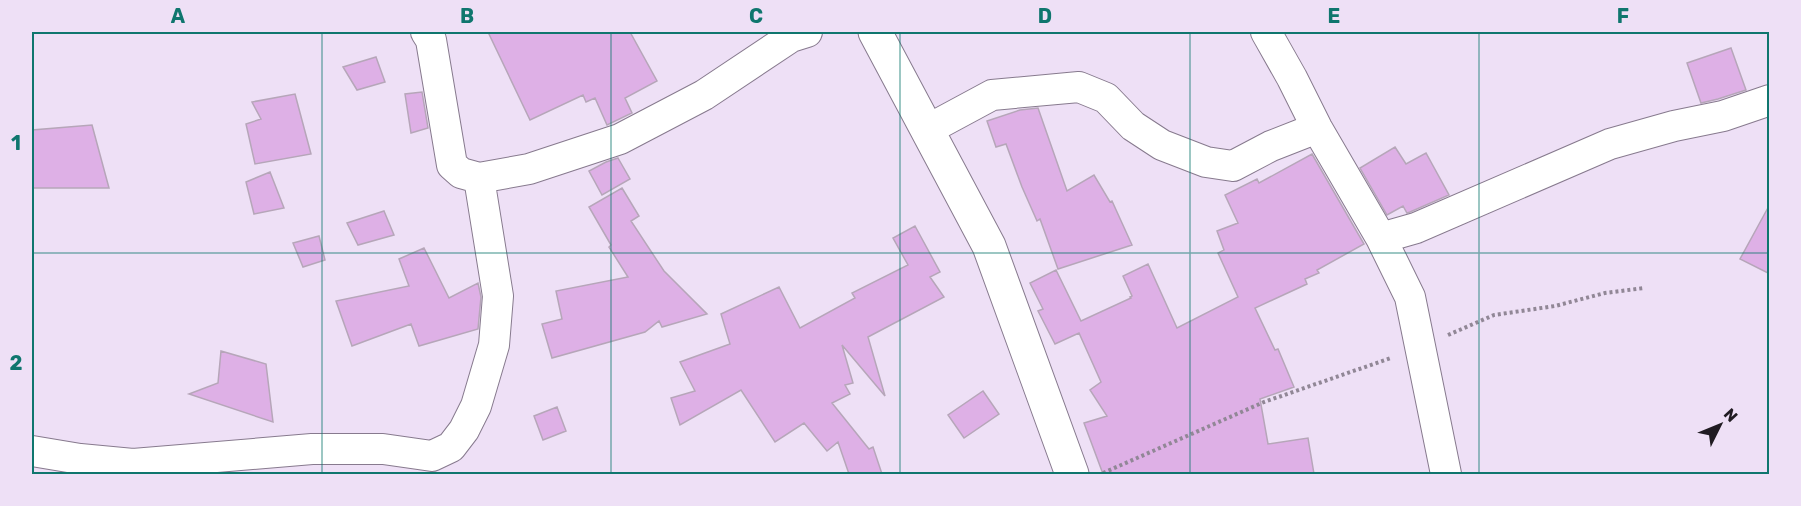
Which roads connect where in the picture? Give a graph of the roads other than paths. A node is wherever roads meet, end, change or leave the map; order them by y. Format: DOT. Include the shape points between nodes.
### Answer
graph roads {
  1 [pos="426,32"];
  2 [pos="807,32"];
  3 [pos="875,32"];
  4 [pos="1266,32"];
  5 [pos="1770,100"];
  6 [pos="1317,128"];
  7 [pos="927,130"];
  8 [pos="479,178"];
  9 [pos="1381,238"];
  10 [pos="32,451"];
  11 [pos="1072,474"];
  12 [pos="1446,474"];
  1 -- 8 [label="street" via="431,40 452,165"];
  2 -- 8 [label="street" via="791,37 704,95 620,139 529,169"];
  3 -- 7 [label="main road"];
  4 -- 6 [label="street"];
  5 -- 9 [label="street" via="1610,144 1416,228"];
  6 -- 7 [label="street" via="1233,166 1206,162 1161,146 1106,99 1079,87 992,94"];
  6 -- 9 [label="street"];
  7 -- 11 [label="main road" via="989,246"];
  8 -- 10 [label="street" via="498,296 494,345 476,406 451,447 432,456 383,449 312,449 133,464"];
  9 -- 12 [label="street" via="1410,297"];
}
